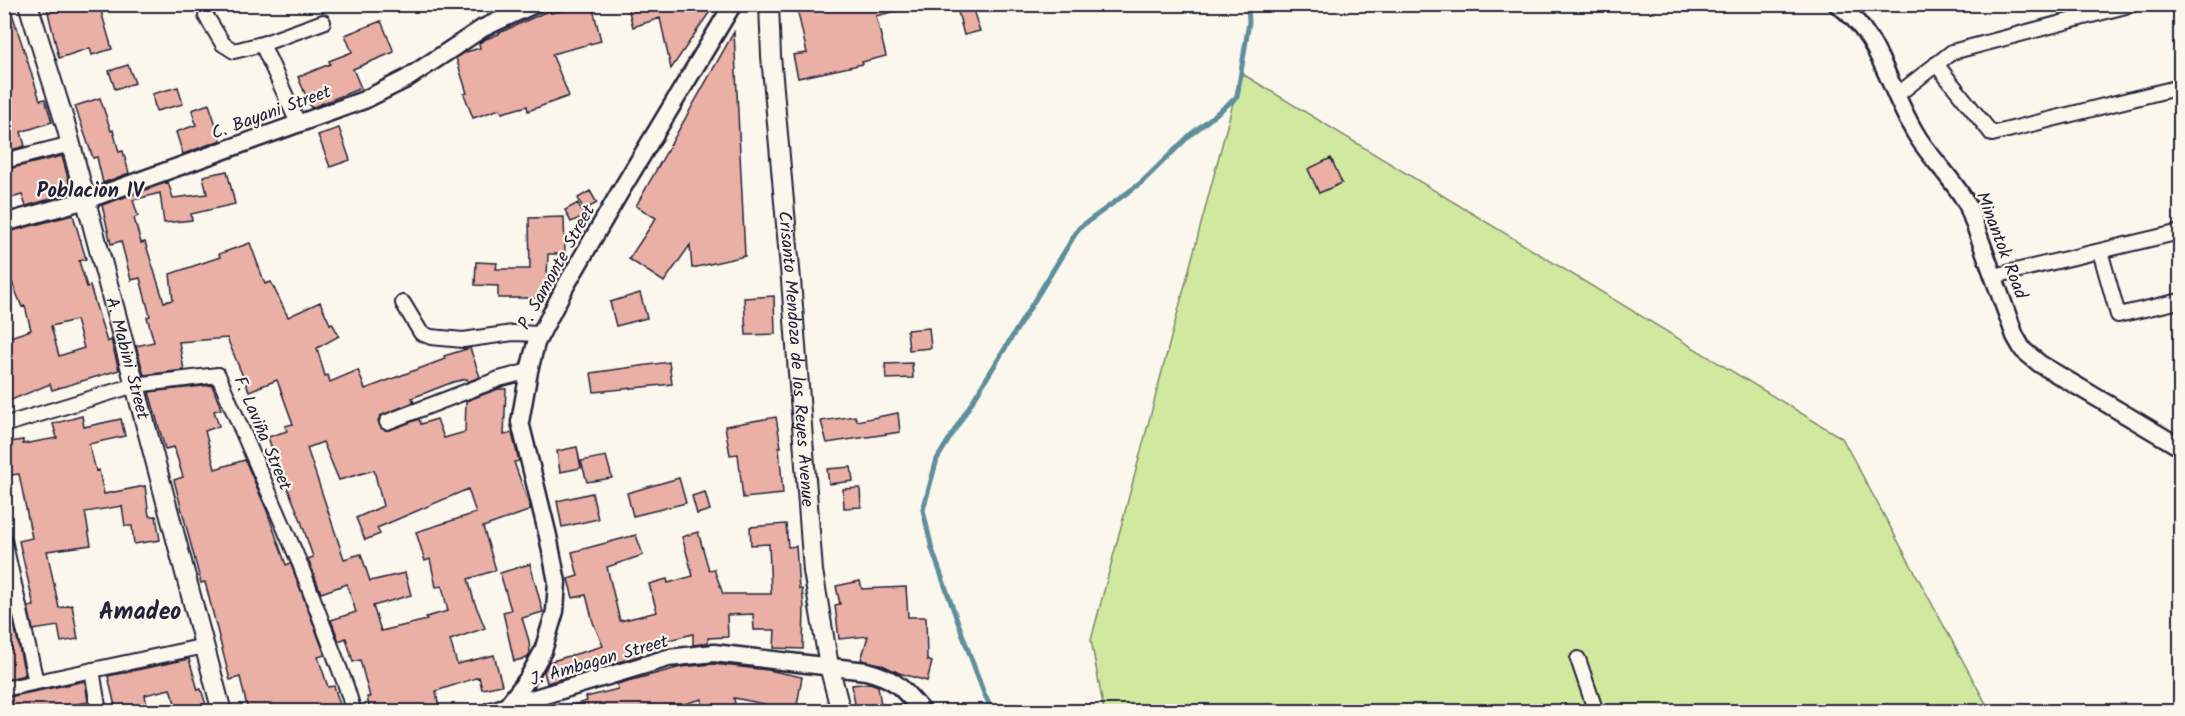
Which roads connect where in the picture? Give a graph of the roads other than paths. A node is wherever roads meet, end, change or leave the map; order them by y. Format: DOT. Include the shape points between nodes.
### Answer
graph roads {
  1 [pos="28,4"];
  2 [pos="535,4"];
  3 [pos="733,4"];
  4 [pos="769,4"];
  5 [pos="1837,4"];
  6 [pos="2133,4"];
  7 [pos="206,16"];
  8 [pos="323,22"];
  9 [pos="262,44"];
  10 [pos="1936,64"];
  11 [pos="2181,87"];
  12 [pos="1897,95"];
  13 [pos="298,123"];
  14 [pos="71,144"];
  15 [pos="4,161"];
  16 [pos="86,200"];
  17 [pos="4,223"];
  18 [pos="2181,232"];
  19 [pos="2100,251"];
  20 [pos="1994,276"];
  21 [pos="2181,301"];
  22 [pos="403,303"];
  23 [pos="541,333"];
  24 [pos="529,371"];
  25 [pos="135,385"];
  26 [pos="387,422"];
  27 [pos="4,425"];
  28 [pos="2181,447"];
  29 [pos="4,540"];
  30 [pos="205,646"];
  31 [pos="1578,659"];
  32 [pos="829,666"];
  33 [pos="92,670"];
  34 [pos="36,682"];
  35 [pos="4,689"];
  36 [pos="507,706"];
  37 [pos="99,711"];
  38 [pos="222,711"];
  39 [pos="354,711"];
  40 [pos="488,711"];
  41 [pos="841,711"];
  42 [pos="923,711"];
  43 [pos="1596,711"];
  1 -- 14 [label="main road, A. Mabini Street"];
  2 -- 13 [label="street, C. Bayani Street" via="483,28 406,79 364,100"];
  3 -- 23 [label="street, P. Samonte Street"];
  4 -- 32 [label="main road, Crisanto Mendoza de los Reyes Avenue" via="813,571"];
  5 -- 12 [label="street, Minantok Road" via="1866,34"];
  6 -- 10 [label="street" via="1952,52"];
  7 -- 9 [label="street" via="223,44 234,51"];
  8 -- 9 [label="street"];
  9 -- 13 [label="street"];
  10 -- 11 [label="street" via="1992,134"];
  10 -- 12 [label="street"];
  12 -- 20 [label="street, Minantok Road" via="1918,138 1959,188"];
  13 -- 16 [label="street, C. Bayani Street"];
  14 -- 15 [label="street"];
  14 -- 16 [label="main road, A. Mabini Street"];
  16 -- 17 [label="street, C. Bayani Street"];
  16 -- 25 [label="main road, A. Mabini Street"];
  18 -- 19 [label="street"];
  19 -- 20 [label="street"];
  19 -- 21 [label="street" via="2118,315"];
  20 -- 28 [label="street, Minantok Road" via="2015,336 2031,358"];
  22 -- 23 [label="street" via="421,333 431,337 463,340"];
  23 -- 24 [label="street, P. Samonte Street"];
  24 -- 26 [label="street"];
  24 -- 36 [label="street, P. Samonte Street" via="520,422 554,571 555,611 543,651"];
  25 -- 27 [label="street, F. Laviña Street"];
  25 -- 30 [label="main road, A. Mabini Street"];
  25 -- 39 [label="street, F. Laviña Street" via="214,374 222,379 300,564"];
  29 -- 34 [label="street"];
  30 -- 33 [label="street"];
  30 -- 38 [label="main road, A. Mabini Street"];
  31 -- 43 [label="street"];
  32 -- 36 [label="street, J. Ambagan Street" via="714,653 668,658"];
  32 -- 41 [label="main road, Crisanto Mendoza de los Reyes Avenue"];
  32 -- 42 [label="street, J. Ambagan Street" via="885,676 900,685"];
  33 -- 34 [label="street"];
  33 -- 37 [label="street"];
  34 -- 35 [label="street"];
  36 -- 40 [label="street, J. Ambagan Street"];
}
